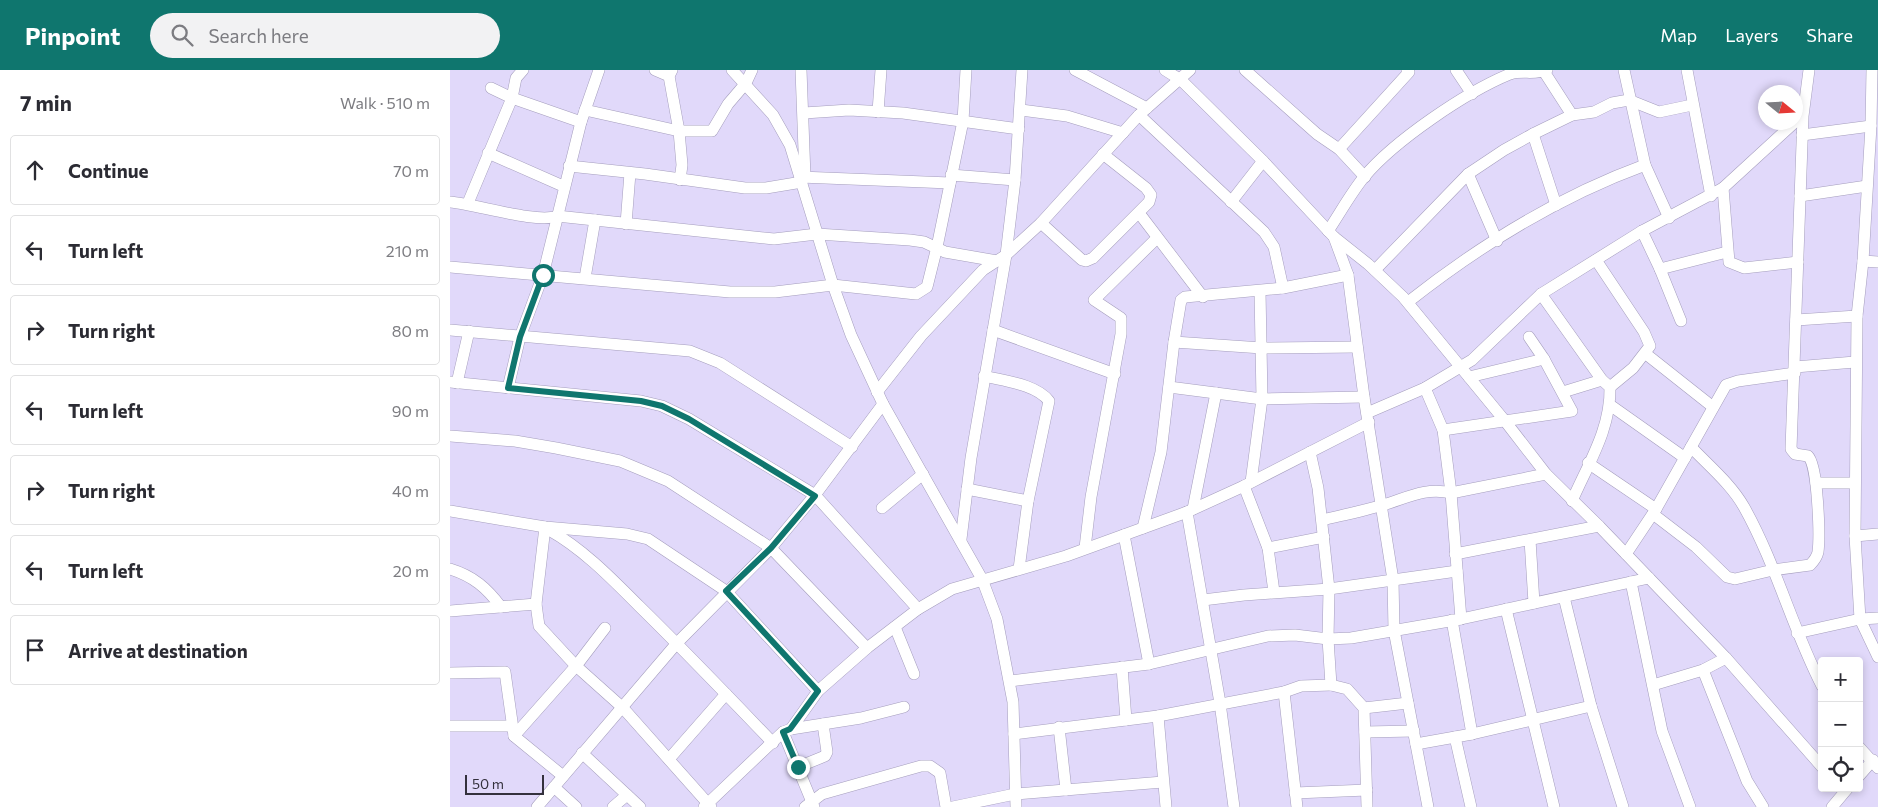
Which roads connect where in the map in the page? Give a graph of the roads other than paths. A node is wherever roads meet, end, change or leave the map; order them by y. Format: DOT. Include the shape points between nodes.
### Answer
graph roads {
  1 [pos="523,70"];
  2 [pos="599,70"];
  3 [pos="655,70"];
  4 [pos="732,70"];
  5 [pos="752,70"];
  6 [pos="801,70"];
  7 [pos="881,70"];
  8 [pos="966,70"];
  9 [pos="1022,70"];
  10 [pos="1075,70"];
  11 [pos="1165,70"];
  12 [pos="1190,70"];
  13 [pos="1245,70"];
  14 [pos="1407,70"];
  15 [pos="1456,70"];
  16 [pos="1545,70"];
  17 [pos="1624,70"];
  18 [pos="1687,70"];
  19 [pos="1809,70"];
  20 [pos="1872,70"];
  21 [pos="670,73"];
  22 [pos="1496,75"];
  23 [pos="1181,80"];
  24 [pos="746,83"];
  25 [pos="491,88"];
  26 [pos="1472,94"];
  27 [pos="1803,97"];
  28 [pos="512,98"];
  29 [pos="1629,100"];
  30 [pos="1692,105"];
  31 [pos="585,110"];
  32 [pos="1021,110"];
  33 [pos="878,112"];
  34 [pos="1143,112"];
  35 [pos="804,113"];
  36 [pos="1572,115"];
  37 [pos="963,121"];
  38 [pos="581,122"];
  39 [pos="1871,126"];
  40 [pos="1019,129"];
  41 [pos="1787,130"];
  42 [pos="1801,130"];
  43 [pos="679,131"];
  44 [pos="1123,133"];
  45 [pos="1533,134"];
  46 [pos="1802,135"];
  47 [pos="1339,149"];
  48 [pos="488,153"];
  49 [pos="1102,154"];
  50 [pos="1263,161"];
  51 [pos="1646,165"];
  52 [pos="569,166"];
  53 [pos="630,173"];
  54 [pos="1468,174"];
  55 [pos="1365,177"];
  56 [pos="802,179"];
  57 [pos="950,179"];
  58 [pos="680,180"];
  59 [pos="1015,180"];
  60 [pos="563,186"];
  61 [pos="1867,186"];
  62 [pos="1722,188"];
  63 [pos="1711,196"];
  64 [pos="1800,196"];
  65 [pos="450,202"];
  66 [pos="1231,202"];
  67 [pos="468,203"];
  68 [pos="1556,205"];
  69 [pos="1139,213"];
  70 [pos="557,216"];
  71 [pos="1669,218"];
  72 [pos="595,220"];
  73 [pos="1041,223"];
  74 [pos="626,224"];
  75 [pos="1642,231"];
  76 [pos="817,234"];
  77 [pos="1331,234"];
  78 [pos="1157,238"];
  79 [pos="1497,241"];
  80 [pos="937,247"];
  81 [pos="1727,252"];
  82 [pos="1001,258"];
  83 [pos="1596,260"];
  84 [pos="1863,261"];
  85 [pos="1798,262"];
  86 [pos="1878,262"];
  87 [pos="450,267"];
  88 [pos="1660,269"];
  89 [pos="1375,270"];
  90 [pos="543,275"];
  91 [pos="1348,275"];
  92 [pos="584,278"];
  93 [pos="833,285"];
  94 [pos="1283,288"];
  95 [pos="1260,291"];
  96 [pos="1541,294"];
  97 [pos="1203,296"];
  98 [pos="1408,302"];
  99 [pos="1857,316"];
  100 [pos="1796,320"];
  101 [pos="1681,321"];
  102 [pos="450,330"];
  103 [pos="993,330"];
  104 [pos="469,331"];
  105 [pos="520,337"];
  106 [pos="1529,338"];
  107 [pos="1174,342"];
  108 [pos="1357,347"];
  109 [pos="1262,348"];
  110 [pos="1646,354"];
  111 [pos="1544,359"];
  112 [pos="1855,362"];
  113 [pos="1461,367"];
  114 [pos="1795,370"];
  115 [pos="1115,374"];
  116 [pos="984,376"];
  117 [pos="1469,377"];
  118 [pos="453,383"];
  119 [pos="1606,384"];
  120 [pos="1169,387"];
  121 [pos="508,388"];
  122 [pos="1425,388"];
  123 [pos="877,392"];
  124 [pos="1562,392"];
  125 [pos="1216,394"];
  126 [pos="1364,397"];
  127 [pos="1262,398"];
  128 [pos="883,404"];
  129 [pos="1610,405"];
  130 [pos="1713,407"];
  131 [pos="1368,417"];
  132 [pos="1506,421"];
  133 [pos="1443,430"];
  134 [pos="450,436"];
  135 [pos="852,447"];
  136 [pos="1691,447"];
  137 [pos="1310,452"];
  138 [pos="1685,458"];
  139 [pos="1588,463"];
  140 [pos="923,474"];
  141 [pos="1546,474"];
  142 [pos="1816,483"];
  143 [pos="1855,483"];
  144 [pos="1247,484"];
  145 [pos="967,489"];
  146 [pos="1451,492"];
  147 [pos="815,496"];
  148 [pos="1028,501"];
  149 [pos="1572,501"];
  150 [pos="1383,505"];
  151 [pos="882,508"];
  152 [pos="1190,510"];
  153 [pos="450,511"];
  154 [pos="1654,511"];
  155 [pos="1322,520"];
  156 [pos="1599,526"];
  157 [pos="545,527"];
  158 [pos="1143,528"];
  159 [pos="1878,534"];
  160 [pos="1124,535"];
  161 [pos="1855,536"];
  162 [pos="1324,537"];
  163 [pos="961,539"];
  164 [pos="1530,540"];
  165 [pos="771,548"];
  166 [pos="1085,548"];
  167 [pos="1268,548"];
  168 [pos="1455,554"];
  169 [pos="1626,554"];
  170 [pos="450,569"];
  171 [pos="1019,569"];
  172 [pos="1773,570"];
  173 [pos="1457,571"];
  174 [pos="1649,578"];
  175 [pos="982,579"];
  176 [pos="1393,580"];
  177 [pos="1631,582"];
  178 [pos="1329,589"];
  179 [pos="726,591"];
  180 [pos="1274,592"];
  181 [pos="1564,597"];
  182 [pos="1204,600"];
  183 [pos="1534,603"];
  184 [pos="536,604"];
  185 [pos="501,607"];
  186 [pos="918,608"];
  187 [pos="1506,609"];
  188 [pos="450,611"];
  189 [pos="1878,618"];
  190 [pos="1457,619"];
  191 [pos="1860,619"];
  192 [pos="895,627"];
  193 [pos="605,628"];
  194 [pos="1394,630"];
  195 [pos="1797,633"];
  196 [pos="1328,639"];
  197 [pos="677,643"];
  198 [pos="867,648"];
  199 [pos="1211,650"];
  200 [pos="1878,657"];
  201 [pos="1726,658"];
  202 [pos="1149,664"];
  203 [pos="576,666"];
  204 [pos="1122,667"];
  205 [pos="1703,670"];
  206 [pos="450,673"];
  207 [pos="914,674"];
  208 [pos="1818,678"];
  209 [pos="1010,681"];
  210 [pos="1331,685"];
  211 [pos="1653,685"];
  212 [pos="818,691"];
  213 [pos="1284,692"];
  214 [pos="726,694"];
  215 [pos="1220,703"];
  216 [pos="1408,703"];
  217 [pos="904,706"];
  218 [pos="1591,706"];
  219 [pos="623,708"];
  220 [pos="1364,708"];
  221 [pos="1158,716"];
  222 [pos="1532,718"];
  223 [pos="1126,720"];
  224 [pos="823,724"];
  225 [pos="450,726"];
  226 [pos="1059,727"];
  227 [pos="513,731"];
  228 [pos="787,731"];
  229 [pos="1414,731"];
  230 [pos="1365,732"];
  231 [pos="1014,734"];
  232 [pos="1472,734"];
  233 [pos="1455,737"];
  234 [pos="773,743"];
  235 [pos="1416,744"];
  236 [pos="1863,751"];
  237 [pos="582,753"];
  238 [pos="669,759"];
  239 [pos="1818,762"];
  240 [pos="1875,764"];
  241 [pos="798,767"];
  242 [pos="1863,773"];
  243 [pos="563,776"];
  244 [pos="1163,782"];
  245 [pos="554,786"];
  246 [pos="1066,790"];
  247 [pos="1367,790"];
  248 [pos="1843,792"];
  249 [pos="1295,793"];
  250 [pos="1015,794"];
  251 [pos="627,795"];
  252 [pos="810,805"];
  253 [pos="708,806"];
  254 [pos="537,807"];
  255 [pos="576,807"];
  256 [pos="613,807"];
  257 [pos="640,807"];
  258 [pos="953,807"];
  259 [pos="1016,807"];
  260 [pos="1166,807"];
  261 [pos="1234,807"];
  262 [pos="1297,807"];
  263 [pos="1367,807"];
  264 [pos="1428,807"];
  265 [pos="1472,807"];
  266 [pos="1554,807"];
  267 [pos="1623,807"];
  268 [pos="1690,807"];
  269 [pos="1763,807"];
  270 [pos="1832,807"];
  1 -- 28 [label="street" via="516,78"];
  2 -- 31 [label="street"];
  3 -- 21 [label="street"];
  4 -- 24 [label="street"];
  5 -- 24 [label="street"];
  6 -- 35 [label="street"];
  7 -- 33 [label="street"];
  8 -- 37 [label="street"];
  9 -- 32 [label="street"];
  10 -- 34 [label="street"];
  11 -- 23 [label="street"];
  12 -- 23 [label="street"];
  13 -- 47 [label="street" via="1317,134"];
  14 -- 47 [label="street"];
  15 -- 26 [label="street"];
  16 -- 22 [label="street"];
  16 -- 36 [label="street"];
  17 -- 29 [label="street"];
  18 -- 30 [label="street"];
  19 -- 27 [label="street"];
  20 -- 39 [label="street"];
  21 -- 43 [label="street"];
  22 -- 26 [label="street"];
  23 -- 34 [label="street"];
  23 -- 50 [label="street"];
  24 -- 43 [label="street" via="712,130"];
  24 -- 56 [label="street" via="773,116 790,145"];
  25 -- 28 [label="street"];
  26 -- 55 [label="street" via="1404,139"];
  28 -- 38 [label="street"];
  28 -- 48 [label="street"];
  29 -- 30 [label="street" via="1659,112"];
  29 -- 36 [label="street" via="1612,103 1594,112"];
  29 -- 51 [label="street"];
  30 -- 63 [label="street"];
  31 -- 38 [label="street"];
  31 -- 43 [label="street"];
  32 -- 40 [label="street"];
  32 -- 44 [label="street" via="1067,116"];
  33 -- 35 [label="street"];
  33 -- 37 [label="street" via="903,112"];
  34 -- 44 [label="street"];
  34 -- 66 [label="street"];
  35 -- 56 [label="street"];
  36 -- 45 [label="street"];
  37 -- 40 [label="street"];
  37 -- 57 [label="street"];
  38 -- 52 [label="street"];
  39 -- 46 [label="street"];
  39 -- 61 [label="street"];
  40 -- 59 [label="street"];
  41 -- 62 [label="street"];
  42 -- 46 [label="street"];
  43 -- 58 [label="street"];
  44 -- 49 [label="street"];
  45 -- 54 [label="street"];
  45 -- 68 [label="street"];
  46 -- 64 [label="street"];
  47 -- 55 [label="street"];
  48 -- 60 [label="street"];
  48 -- 67 [label="street"];
  49 -- 69 [label="street" via="1150,192 1150,202"];
  49 -- 73 [label="street"];
  50 -- 66 [label="street"];
  50 -- 77 [label="street"];
  51 -- 68 [label="street" via="1604,180"];
  51 -- 71 [label="street"];
  52 -- 53 [label="street"];
  52 -- 60 [label="street"];
  53 -- 58 [label="street"];
  53 -- 74 [label="street"];
  54 -- 79 [label="street"];
  54 -- 89 [label="street"];
  55 -- 77 [label="street"];
  56 -- 57 [label="street"];
  56 -- 58 [label="street" via="766,188"];
  56 -- 76 [label="street"];
  57 -- 59 [label="street"];
  57 -- 80 [label="street"];
  59 -- 82 [label="street"];
  60 -- 70 [label="street"];
  61 -- 64 [label="street"];
  61 -- 84 [label="street"];
  62 -- 63 [label="street"];
  62 -- 81 [label="street"];
  63 -- 71 [label="street"];
  64 -- 85 [label="street"];
  65 -- 67 [label="street"];
  66 -- 94 [label="street" via="1264,232 1274,247"];
  67 -- 70 [label="street" via="531,217"];
  68 -- 79 [label="street"];
  69 -- 73 [label="street" via="1086,261"];
  69 -- 78 [label="street"];
  70 -- 72 [label="street"];
  70 -- 90 [label="street"];
  71 -- 75 [label="street"];
  72 -- 74 [label="street"];
  72 -- 92 [label="street"];
  73 -- 82 [label="street"];
  74 -- 76 [label="street" via="774,239"];
  75 -- 83 [label="street"];
  75 -- 88 [label="street"];
  76 -- 80 [label="street" via="910,240"];
  76 -- 93 [label="street"];
  77 -- 89 [label="street"];
  77 -- 91 [label="street"];
  78 -- 97 [label="street"];
  78 -- 115 [label="street" via="1094,300 1122,321"];
  79 -- 98 [label="street"];
  80 -- 82 [label="street" via="945,252"];
  80 -- 93 [label="street" via="927,287 916,294"];
  81 -- 85 [label="street" via="1729,262 1744,268"];
  81 -- 88 [label="street"];
  82 -- 103 [label="street"];
  82 -- 123 [label="street" via="983,270 921,336"];
  83 -- 96 [label="street"];
  83 -- 110 [label="street" via="1648,340 1650,346"];
  84 -- 86 [label="street"];
  84 -- 99 [label="street"];
  85 -- 100 [label="street"];
  87 -- 90 [label="street"];
  88 -- 101 [label="street"];
  89 -- 98 [label="street"];
  90 -- 92 [label="street"];
  90 -- 105 [label="street"];
  91 -- 94 [label="street"];
  91 -- 108 [label="street"];
  92 -- 93 [label="street" via="742,292"];
  93 -- 123 [label="street"];
  94 -- 95 [label="street"];
  95 -- 97 [label="street"];
  95 -- 109 [label="street"];
  96 -- 113 [label="street"];
  96 -- 119 [label="street"];
  97 -- 107 [label="street" via="1181,300"];
  98 -- 113 [label="street"];
  99 -- 100 [label="street"];
  99 -- 112 [label="street"];
  100 -- 114 [label="street"];
  102 -- 104 [label="street"];
  103 -- 115 [label="street"];
  103 -- 116 [label="street"];
  104 -- 105 [label="street"];
  104 -- 118 [label="street"];
  105 -- 121 [label="street"];
  105 -- 135 [label="street" via="690,351 720,363"];
  106 -- 111 [label="street"];
  107 -- 109 [label="street"];
  107 -- 120 [label="street"];
  108 -- 109 [label="street"];
  108 -- 126 [label="street"];
  109 -- 127 [label="street"];
  110 -- 119 [label="street"];
  110 -- 130 [label="street"];
  111 -- 117 [label="street"];
  111 -- 124 [label="street"];
  112 -- 114 [label="street"];
  112 -- 143 [label="street"];
  113 -- 117 [label="street"];
  113 -- 122 [label="street"];
  114 -- 130 [label="street" via="1730,382"];
  114 -- 142 [label="street" via="1792,449 1795,454 1811,458"];
  115 -- 166 [label="street" via="1091,497"];
  116 -- 145 [label="street"];
  116 -- 148 [label="street" via="1033,389 1044,394 1049,401"];
  117 -- 132 [label="street"];
  118 -- 121 [label="street"];
  119 -- 124 [label="street"];
  119 -- 129 [label="street"];
  120 -- 125 [label="street"];
  120 -- 158 [label="street" via="1161,452"];
  121 -- 147 [label="street" via="641,401 662,406"];
  122 -- 131 [label="street"];
  122 -- 133 [label="street"];
  123 -- 128 [label="street"];
  124 -- 132 [label="street" via="1572,408 1570,412"];
  125 -- 127 [label="street"];
  125 -- 152 [label="street"];
  126 -- 127 [label="street"];
  126 -- 131 [label="street"];
  127 -- 144 [label="street"];
  128 -- 135 [label="street"];
  128 -- 140 [label="street"];
  129 -- 138 [label="street"];
  129 -- 139 [label="street" via="1605,427"];
  130 -- 136 [label="street"];
  131 -- 137 [label="street"];
  131 -- 150 [label="street"];
  132 -- 133 [label="street"];
  132 -- 141 [label="street"];
  133 -- 146 [label="street"];
  134 -- 165 [label="street" via="515,441 620,461 668,481"];
  135 -- 147 [label="street"];
  136 -- 138 [label="street"];
  136 -- 172 [label="street" via="1731,488"];
  137 -- 144 [label="street"];
  137 -- 155 [label="street"];
  138 -- 154 [label="street"];
  139 -- 149 [label="street"];
  139 -- 154 [label="street"];
  140 -- 151 [label="street"];
  140 -- 163 [label="street"];
  141 -- 146 [label="street"];
  141 -- 149 [label="street"];
  142 -- 143 [label="street"];
  142 -- 172 [label="street" via="1818,546 1815,560 1803,567"];
  143 -- 161 [label="street"];
  144 -- 152 [label="street"];
  144 -- 167 [label="street"];
  145 -- 148 [label="street"];
  145 -- 163 [label="street"];
  146 -- 150 [label="street" via="1426,490"];
  146 -- 168 [label="street"];
  147 -- 165 [label="street"];
  147 -- 186 [label="street"];
  148 -- 171 [label="street"];
  149 -- 156 [label="street"];
  150 -- 155 [label="street"];
  150 -- 176 [label="street"];
  152 -- 158 [label="street"];
  152 -- 182 [label="street"];
  153 -- 157 [label="street"];
  154 -- 169 [label="street"];
  154 -- 172 [label="street" via="1727,577 1742,579"];
  155 -- 162 [label="street"];
  156 -- 164 [label="street"];
  156 -- 169 [label="street"];
  157 -- 179 [label="street" via="627,534 648,539"];
  157 -- 184 [label="street"];
  157 -- 197 [label="street" via="585,554"];
  158 -- 160 [label="street"];
  159 -- 161 [label="street"];
  160 -- 166 [label="street"];
  160 -- 202 [label="street"];
  161 -- 191 [label="street"];
  162 -- 167 [label="street"];
  162 -- 178 [label="street"];
  163 -- 175 [label="street"];
  164 -- 168 [label="street"];
  164 -- 183 [label="street"];
  165 -- 179 [label="street"];
  165 -- 198 [label="street"];
  166 -- 171 [label="street"];
  167 -- 180 [label="street"];
  168 -- 173 [label="street"];
  169 -- 174 [label="street"];
  170 -- 185 [label="street" via="482,584"];
  171 -- 175 [label="street"];
  172 -- 195 [label="street"];
  173 -- 176 [label="street"];
  173 -- 190 [label="street"];
  174 -- 177 [label="street"];
  174 -- 201 [label="street"];
  175 -- 186 [label="street" via="952,588"];
  175 -- 209 [label="street" via="996,619"];
  176 -- 178 [label="street"];
  176 -- 194 [label="street"];
  177 -- 181 [label="street"];
  177 -- 211 [label="street"];
  178 -- 180 [label="street"];
  178 -- 196 [label="street"];
  179 -- 197 [label="street"];
  179 -- 212 [label="street"];
  180 -- 182 [label="street"];
  181 -- 183 [label="street"];
  181 -- 218 [label="street"];
  182 -- 199 [label="street"];
  183 -- 187 [label="street"];
  184 -- 185 [label="street"];
  184 -- 203 [label="street" via="539,626"];
  185 -- 188 [label="street"];
  186 -- 192 [label="street"];
  187 -- 190 [label="street"];
  187 -- 222 [label="street"];
  189 -- 191 [label="street"];
  190 -- 194 [label="street"];
  190 -- 232 [label="street"];
  191 -- 195 [label="street"];
  191 -- 200 [label="street"];
  192 -- 198 [label="street"];
  192 -- 207 [label="street"];
  193 -- 203 [label="street"];
  194 -- 196 [label="street"];
  194 -- 216 [label="street"];
  195 -- 208 [label="street"];
  196 -- 199 [label="street" via="1281,635"];
  196 -- 210 [label="street"];
  197 -- 214 [label="street"];
  197 -- 219 [label="street"];
  198 -- 212 [label="street"];
  199 -- 202 [label="street"];
  199 -- 215 [label="street"];
  201 -- 205 [label="street"];
  201 -- 239 [label="street"];
  202 -- 204 [label="street"];
  203 -- 219 [label="street"];
  203 -- 227 [label="street"];
  204 -- 209 [label="street"];
  204 -- 223 [label="street"];
  205 -- 211 [label="street"];
  205 -- 269 [label="street" via="1748,781"];
  206 -- 227 [label="street" via="505,672"];
  209 -- 231 [label="street"];
  210 -- 213 [label="street" via="1302,686"];
  210 -- 220 [label="street" via="1347,689"];
  211 -- 268 [label="street" via="1662,731"];
  212 -- 228 [label="street"];
  213 -- 215 [label="street"];
  213 -- 249 [label="street"];
  214 -- 234 [label="street"];
  214 -- 238 [label="street"];
  215 -- 221 [label="street"];
  215 -- 261 [label="street"];
  216 -- 220 [label="street"];
  216 -- 229 [label="street"];
  217 -- 224 [label="street"];
  218 -- 222 [label="street"];
  218 -- 267 [label="street"];
  219 -- 237 [label="street"];
  219 -- 238 [label="street"];
  220 -- 230 [label="street"];
  221 -- 223 [label="street"];
  221 -- 244 [label="street"];
  222 -- 232 [label="street"];
  222 -- 266 [label="street"];
  223 -- 226 [label="street"];
  224 -- 228 [label="street"];
  224 -- 241 [label="street" via="825,756"];
  225 -- 227 [label="street"];
  226 -- 231 [label="street"];
  226 -- 246 [label="street"];
  227 -- 243 [label="street"];
  228 -- 234 [label="street"];
  228 -- 241 [label="street"];
  229 -- 230 [label="street"];
  229 -- 235 [label="street"];
  230 -- 247 [label="street"];
  231 -- 250 [label="street"];
  232 -- 233 [label="street"];
  233 -- 235 [label="street"];
  233 -- 265 [label="street"];
  234 -- 253 [label="street"];
  235 -- 264 [label="street"];
  236 -- 240 [label="street"];
  237 -- 243 [label="street"];
  237 -- 251 [label="street"];
  238 -- 253 [label="street"];
  240 -- 242 [label="street"];
  241 -- 252 [label="street"];
  243 -- 245 [label="street"];
  244 -- 246 [label="street"];
  244 -- 260 [label="street"];
  245 -- 254 [label="street"];
  245 -- 255 [label="street"];
  246 -- 250 [label="street"];
  247 -- 249 [label="street"];
  247 -- 263 [label="street"];
  248 -- 270 [label="street"];
  249 -- 262 [label="street"];
  250 -- 258 [label="street"];
  250 -- 259 [label="street"];
  251 -- 256 [label="street"];
  251 -- 257 [label="street"];
  252 -- 258 [label="street" via="822,794 851,784 930,766 940,773"];
}
